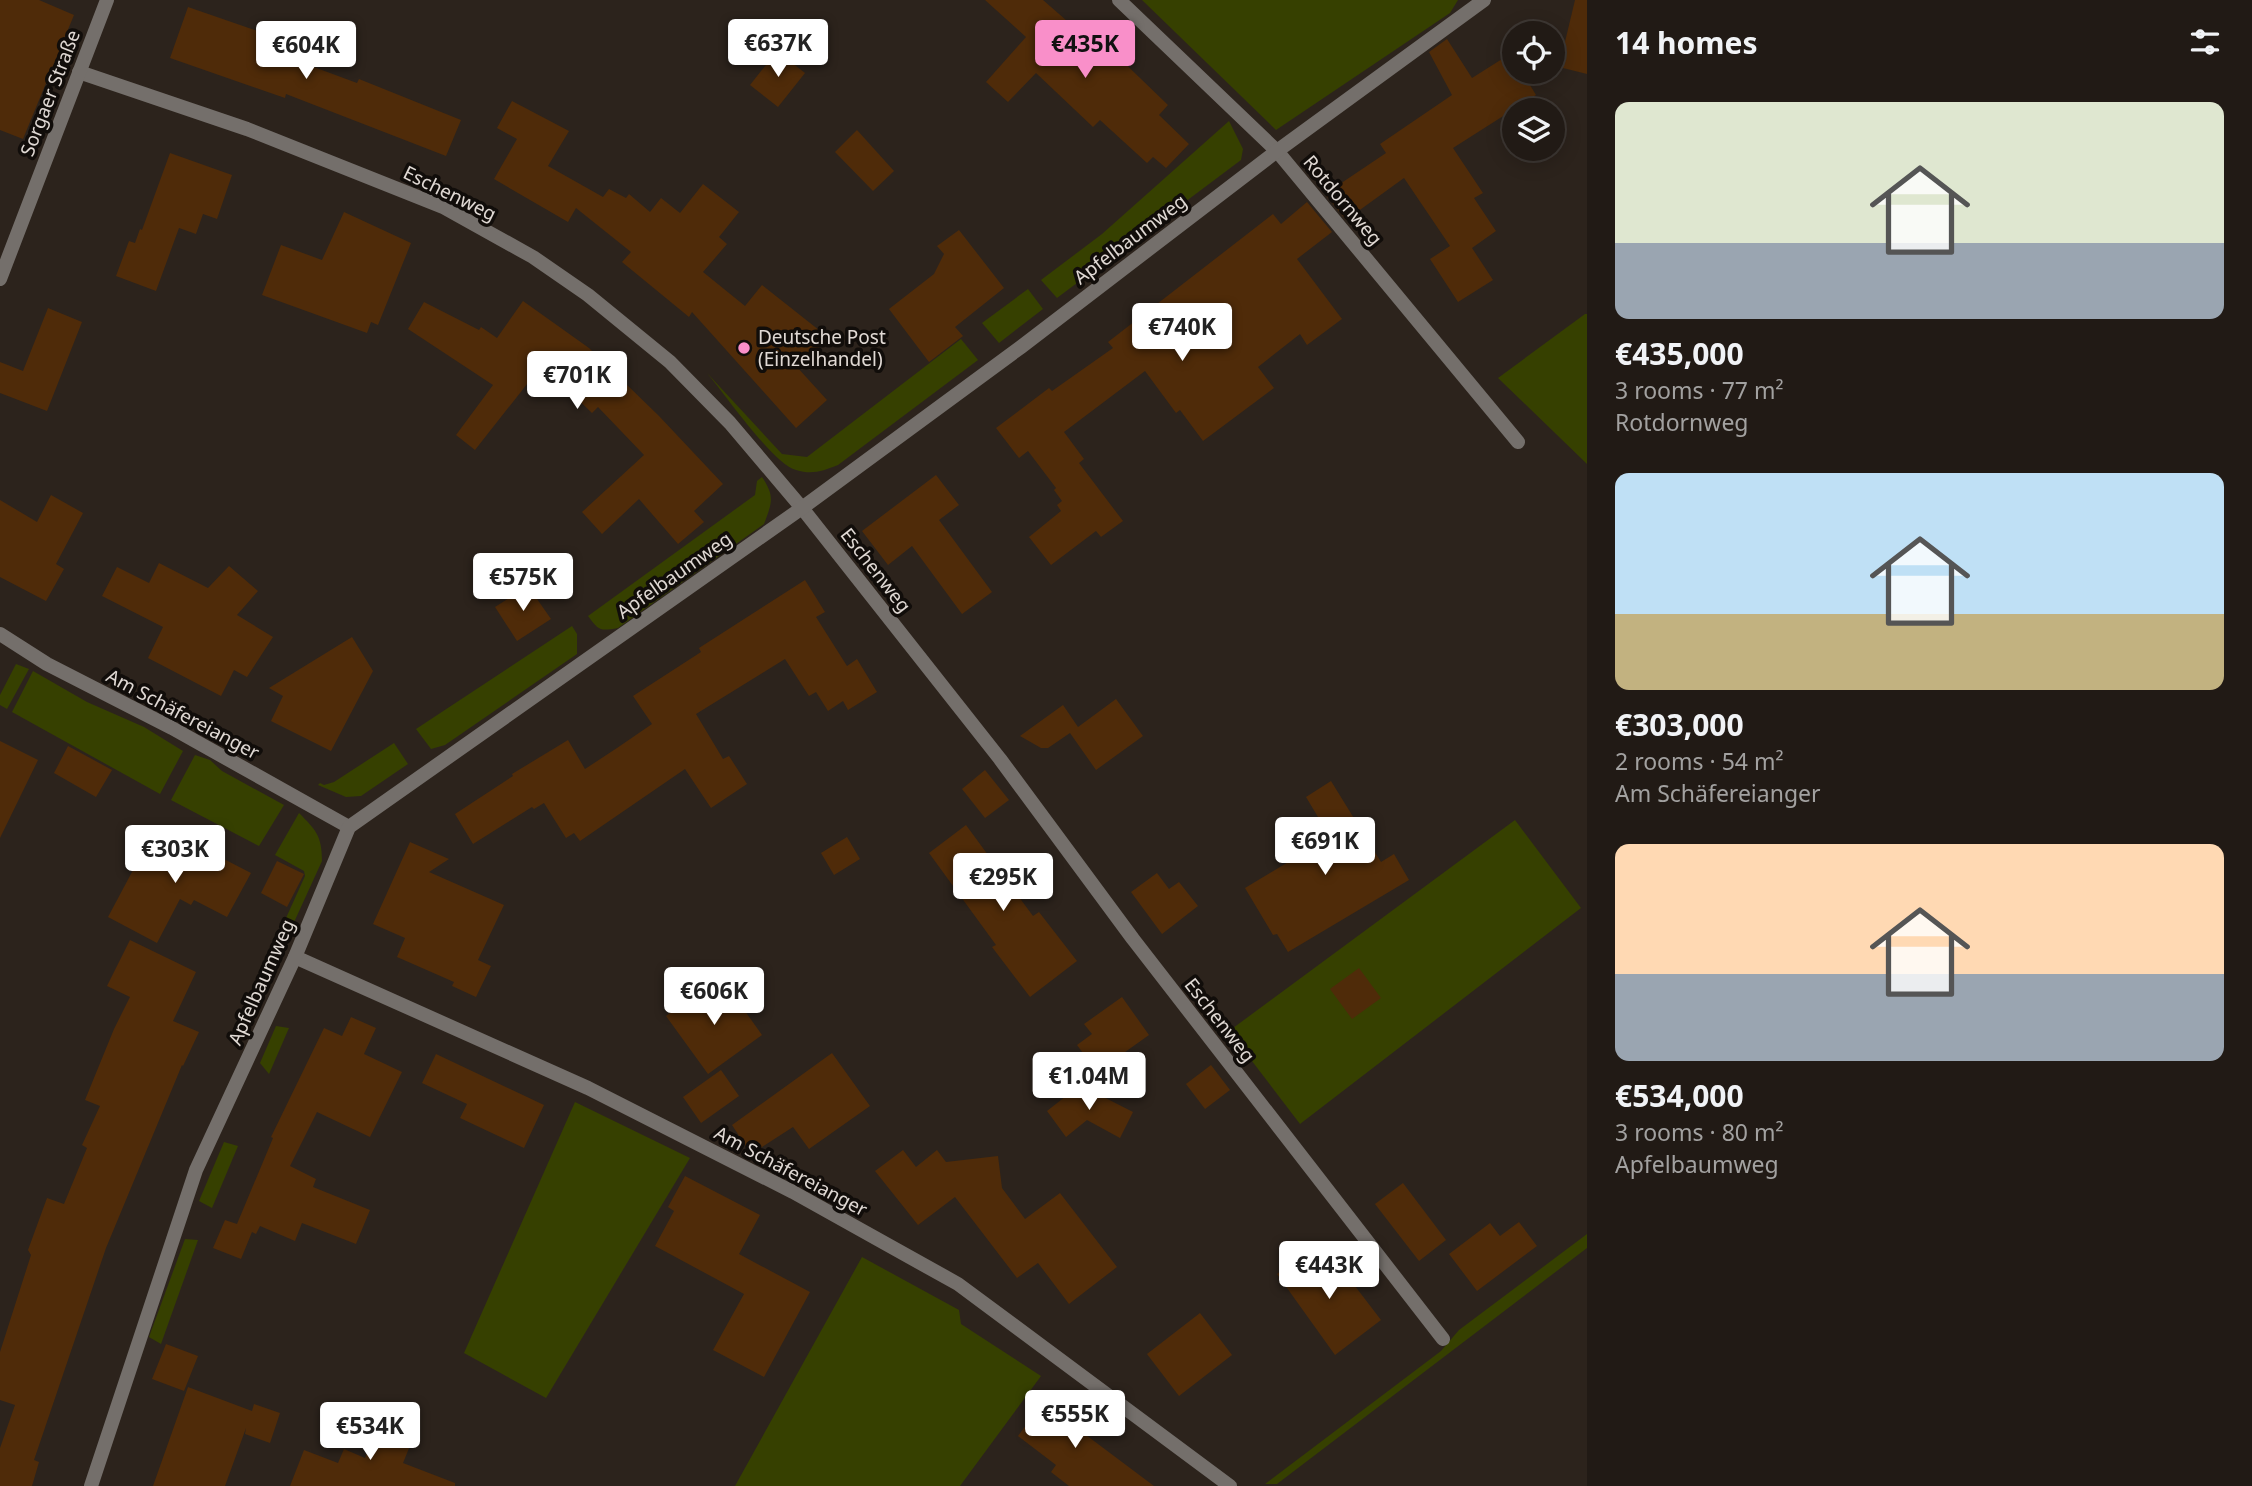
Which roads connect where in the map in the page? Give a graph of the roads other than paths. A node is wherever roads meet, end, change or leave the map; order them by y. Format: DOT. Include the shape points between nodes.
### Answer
graph roads {
  1 [pos="107,0"];
  2 [pos="1119,0"];
  3 [pos="1484,0"];
  4 [pos="79,72"];
  5 [pos="1277,151"];
  6 [pos="0,279"];
  7 [pos="1518,442"];
  8 [pos="802,508"];
  9 [pos="0,634"];
  10 [pos="349,827"];
  11 [pos="295,957"];
  12 [pos="1443,1339"];
  13 [pos="91,1486"];
  14 [pos="1230,1486"];
  1 -- 4 [label="street, Sorgaer Straße"];
  2 -- 5 [label="street, Rotdornweg"];
  3 -- 5 [label="street, Apfelbaumweg"];
  4 -- 6 [label="street, Sorgaer Straße"];
  4 -- 8 [label="street, Eschenweg" via="247,129 443,207 533,257 670,362 730,423"];
  5 -- 7 [label="street, Rotdornweg"];
  5 -- 8 [label="street, Apfelbaumweg"];
  8 -- 10 [label="street, Apfelbaumweg"];
  8 -- 12 [label="street, Eschenweg"];
  9 -- 10 [label="street, Am Schäfereianger" via="47,664"];
  10 -- 11 [label="street, Apfelbaumweg"];
  11 -- 13 [label="street, Apfelbaumweg" via="196,1170"];
  11 -- 14 [label="street, Am Schäfereianger" via="588,1088 793,1192 958,1284"];
}
